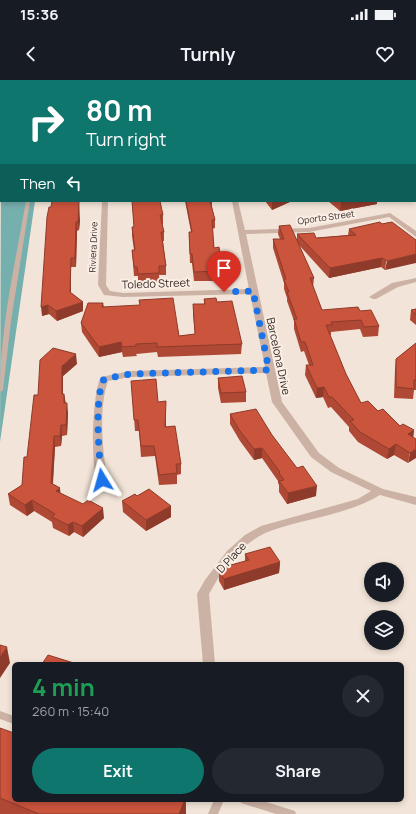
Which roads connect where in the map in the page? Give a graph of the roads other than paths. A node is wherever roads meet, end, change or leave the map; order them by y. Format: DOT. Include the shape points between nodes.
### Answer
graph roads {
  1 [pos="28,202"];
  2 [pos="105,202"];
  3 [pos="234,202"];
  4 [pos="241,232"];
  5 [pos="416,235"];
  6 [pos="416,280"];
  7 [pos="253,291"];
  8 [pos="107,293"];
  9 [pos="373,297"];
  10 [pos="269,370"];
  11 [pos="0,390"];
  12 [pos="102,480"];
  13 [pos="379,491"];
  14 [pos="416,501"];
  15 [pos="209,662"];
  16 [pos="0,715"];
  17 [pos="12,719"];
  18 [pos="218,802"];
  19 [pos="252,802"];
  20 [pos="213,814"];
  21 [pos="291,814"];
  1 -- 11 [label="lane" via="8,321"];
  2 -- 8 [label="street, Riviera Drive" via="102,285"];
  3 -- 4 [label="street, Barcelona Drive"];
  4 -- 5 [label="street, Oporto Street" via="309,230 390,215"];
  4 -- 7 [label="street, Barcelona Drive"];
  6 -- 9 [label="street" via="395,285"];
  7 -- 8 [label="street, Toledo Street" via="122,295"];
  7 -- 10 [label="street, Barcelona Drive"];
  10 -- 12 [label="street" via="130,374 104,379 99,391 98,456"];
  10 -- 13 [label="street, Barcelona Drive" via="276,402 314,455 335,470"];
  13 -- 14 [label="street, Barcelona Drive"];
  13 -- 15 [label="street, D Place" via="362,501 265,529 249,538 231,554 202,594"];
  16 -- 17 [label="lane"];
  18 -- 20 [label="lane"];
  19 -- 21 [label="lane"];
}
